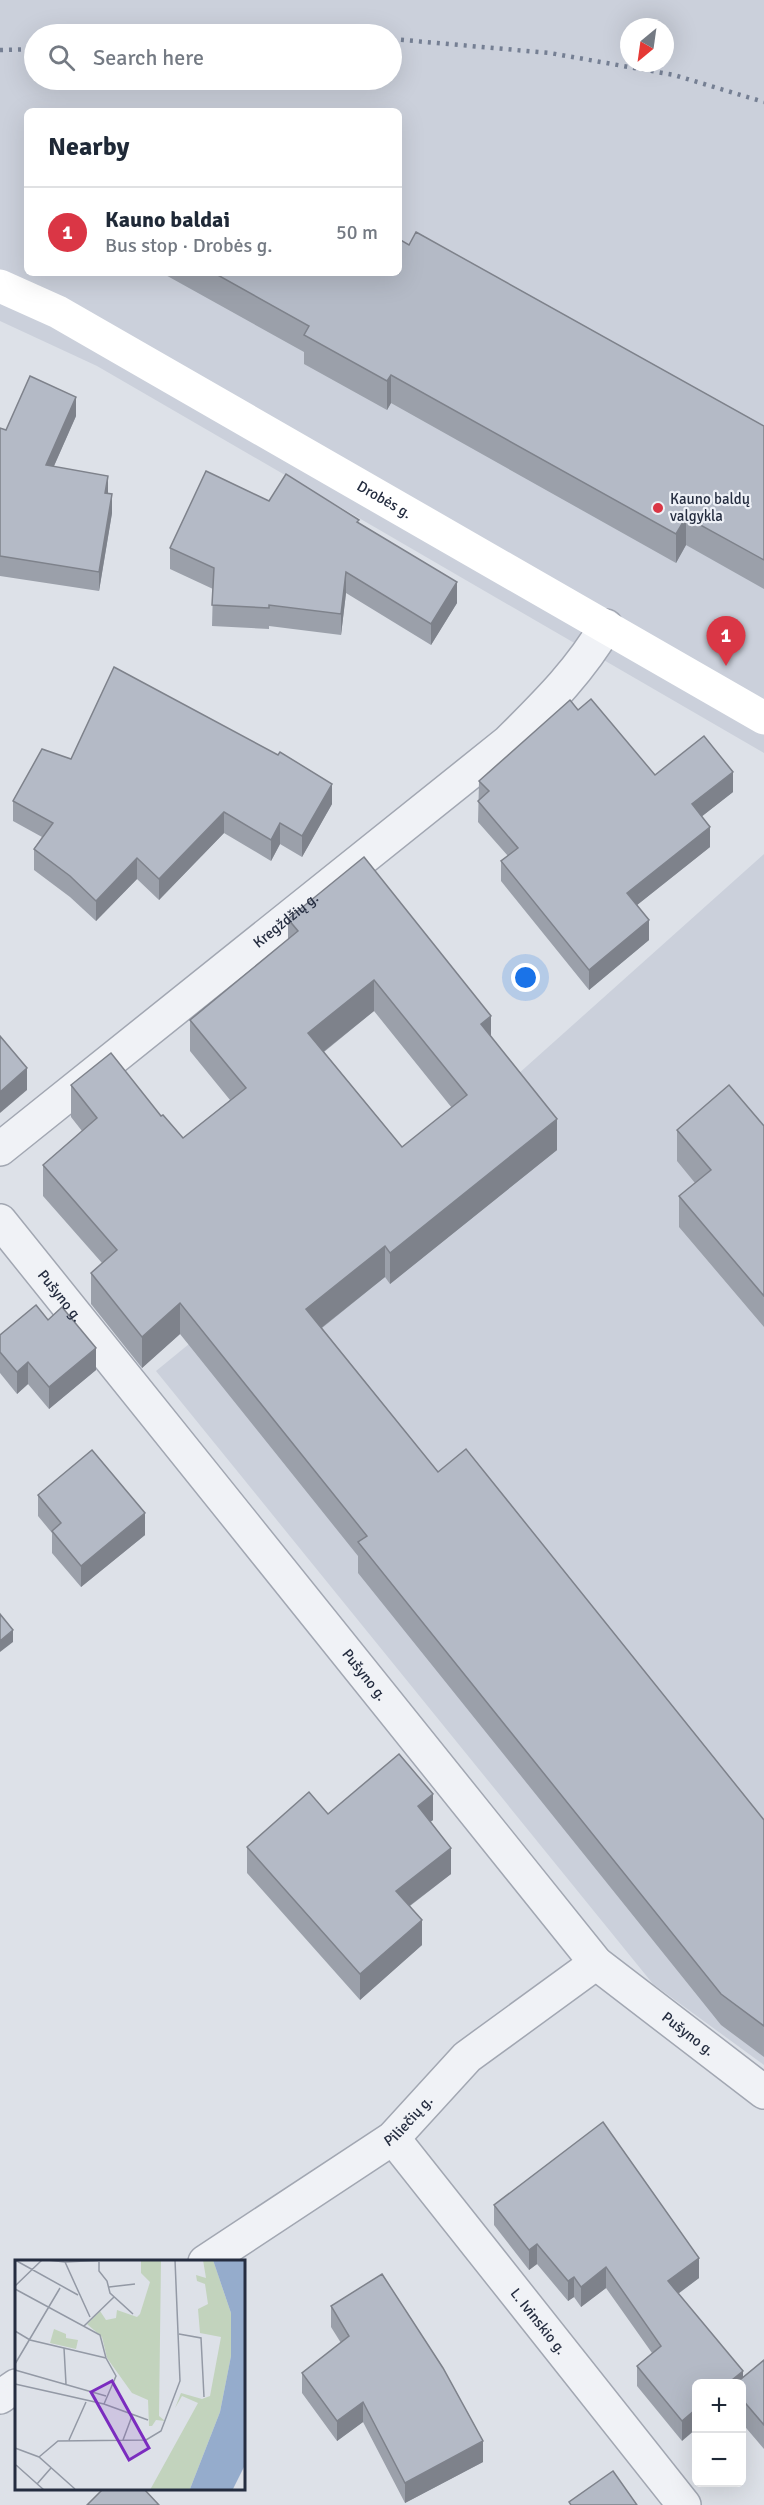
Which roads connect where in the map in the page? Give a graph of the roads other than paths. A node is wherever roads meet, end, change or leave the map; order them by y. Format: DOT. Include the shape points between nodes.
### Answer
graph roads {
  1 [pos="0,286"];
  2 [pos="606,626"];
  3 [pos="764,718"];
  4 [pos="0,1149"];
  5 [pos="0,1221"];
  6 [pos="596,1963"];
  7 [pos="764,2092"];
  8 [pos="393,2138"];
  9 [pos="208,2260"];
  10 [pos="15,2387"];
  11 [pos="0,2397"];
  12 [pos="684,2505"];
  1 -- 2 [label="street, Drobės g." via="58,312"];
  2 -- 3 [label="street, Drobės g."];
  2 -- 4 [label="street, Kregždžių g." via="560,690 508,742"];
  5 -- 6 [label="street, Pušyno g."];
  6 -- 7 [label="street, Pušyno g."];
  6 -- 8 [label="street, Piliečių g." via="467,2056"];
  8 -- 9 [label="street, Piliečių g."];
  8 -- 12 [label="street, L. Ivinskio g."];
  10 -- 11 [label="street"];
}
